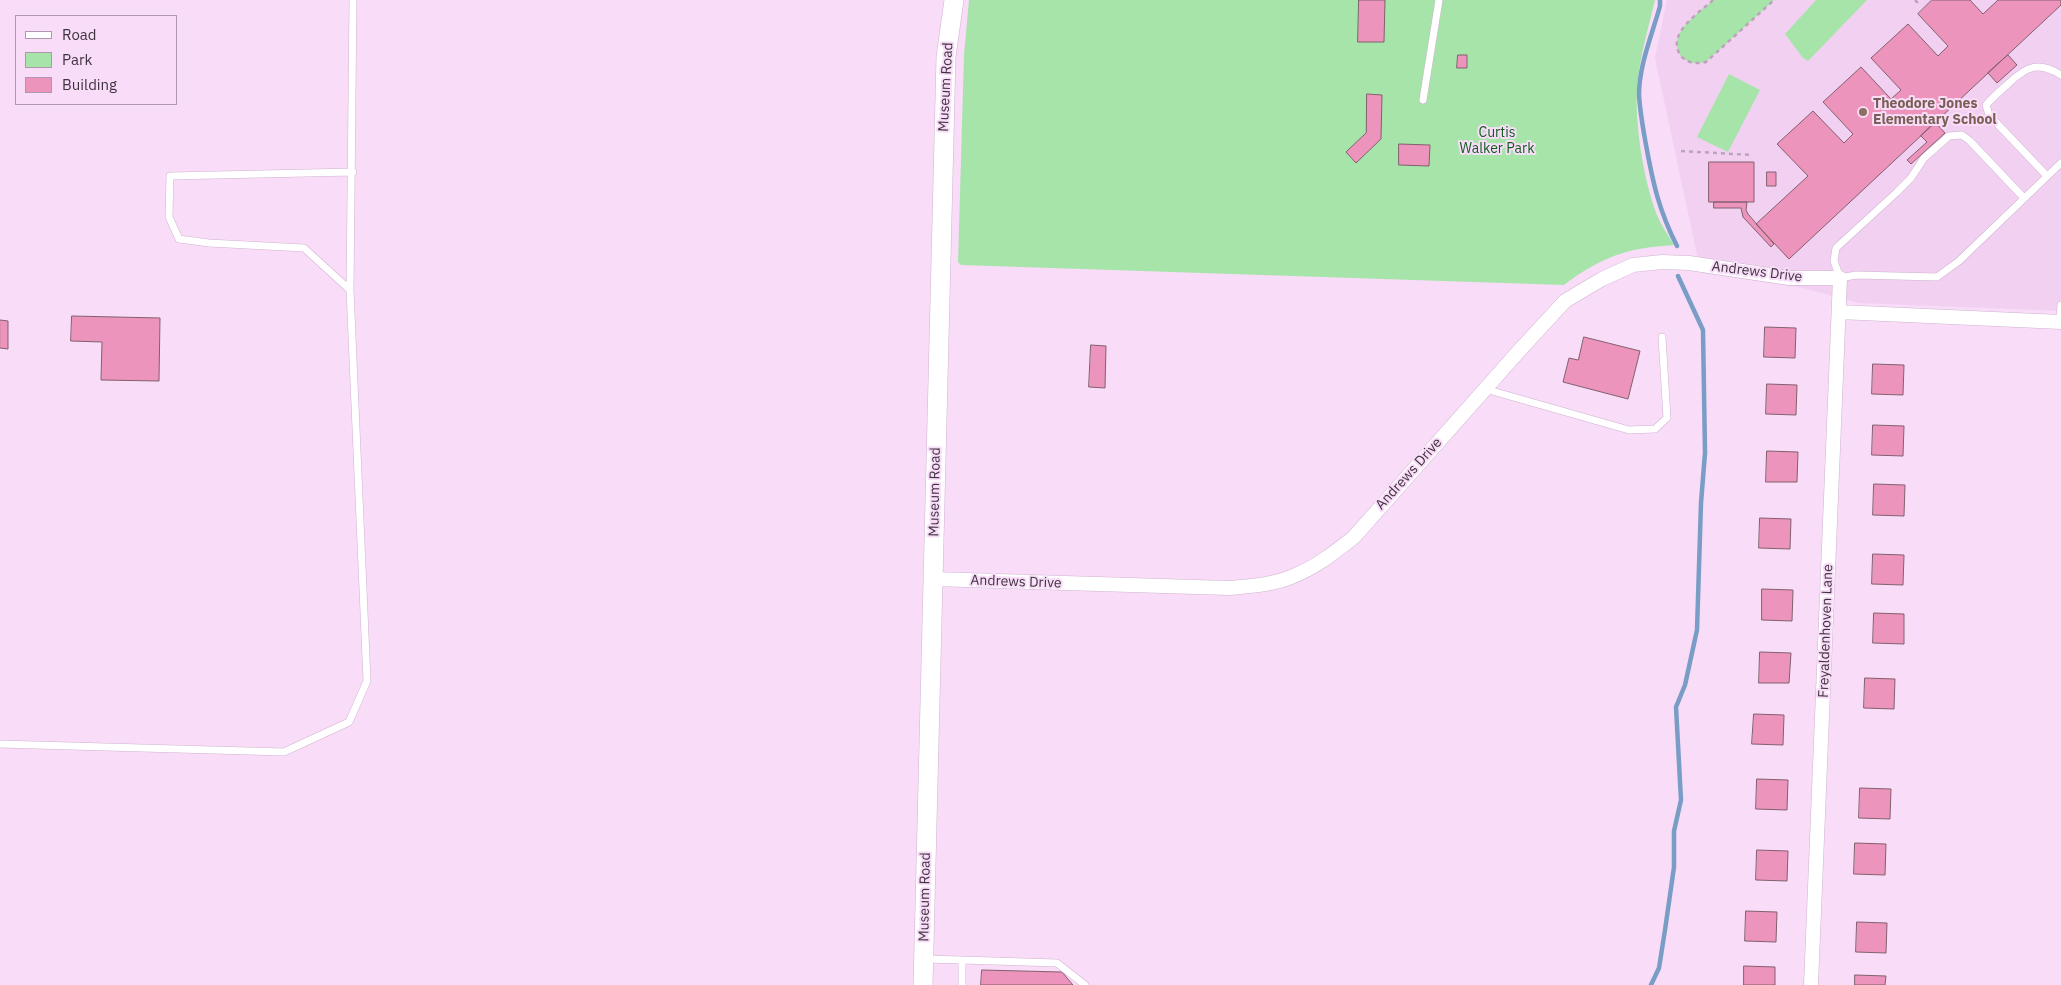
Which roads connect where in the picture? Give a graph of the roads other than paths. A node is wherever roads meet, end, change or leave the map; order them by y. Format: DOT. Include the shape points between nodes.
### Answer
graph roads {
  1 [pos="353,0"];
  2 [pos="954,0"];
  3 [pos="1439,0"];
  4 [pos="2061,75"];
  5 [pos="1424,100"];
  6 [pos="2061,163"];
  7 [pos="353,172"];
  8 [pos="2047,176"];
  9 [pos="2024,198"];
  10 [pos="1840,278"];
  11 [pos="350,290"];
  12 [pos="2061,306"];
  13 [pos="1839,312"];
  14 [pos="2060,322"];
  15 [pos="1662,337"];
  16 [pos="1485,389"];
  17 [pos="933,579"];
  18 [pos="0,744"];
  19 [pos="924,959"];
  20 [pos="962,960"];
  21 [pos="923,985"];
  22 [pos="962,985"];
  23 [pos="1085,985"];
  24 [pos="1812,985"];
  1 -- 7 [label="lane"];
  2 -- 17 [label="street, Museum Road" via="946,57"];
  3 -- 5 [label="lane"];
  4 -- 8 [label="lane" via="2042,66 2032,67 2021,72 1986,105 1989,115"];
  6 -- 8 [label="lane"];
  7 -- 11 [label="lane"];
  7 -- 11 [label="lane" via="170,176 169,217 179,239 304,248"];
  8 -- 9 [label="lane"];
  9 -- 10 [label="lane" via="1954,266 1937,277 1856,275"];
  9 -- 10 [label="lane" via="1970,141 1962,135 1949,136 1924,158 1912,178 1836,248 1834,261"];
  10 -- 13 [label="street, Freyaldenhoven Lane"];
  10 -- 16 [label="street, Andrews Drive" via="1789,278 1689,263 1633,266 1602,279 1566,301"];
  11 -- 18 [label="lane" via="367,681 349,722 284,752"];
  12 -- 14 [label="lane"];
  13 -- 14 [label="street"];
  13 -- 24 [label="street, Freyaldenhoven Lane"];
  15 -- 16 [label="lane" via="1667,418 1654,429 1629,430"];
  16 -- 17 [label="street, Andrews Drive" via="1354,536 1325,560 1291,577 1229,588"];
  17 -- 19 [label="street, Museum Road"];
  19 -- 20 [label="lane"];
  19 -- 21 [label="street, Museum Road"];
  20 -- 22 [label="lane"];
  20 -- 23 [label="lane" via="1057,963"];
}
